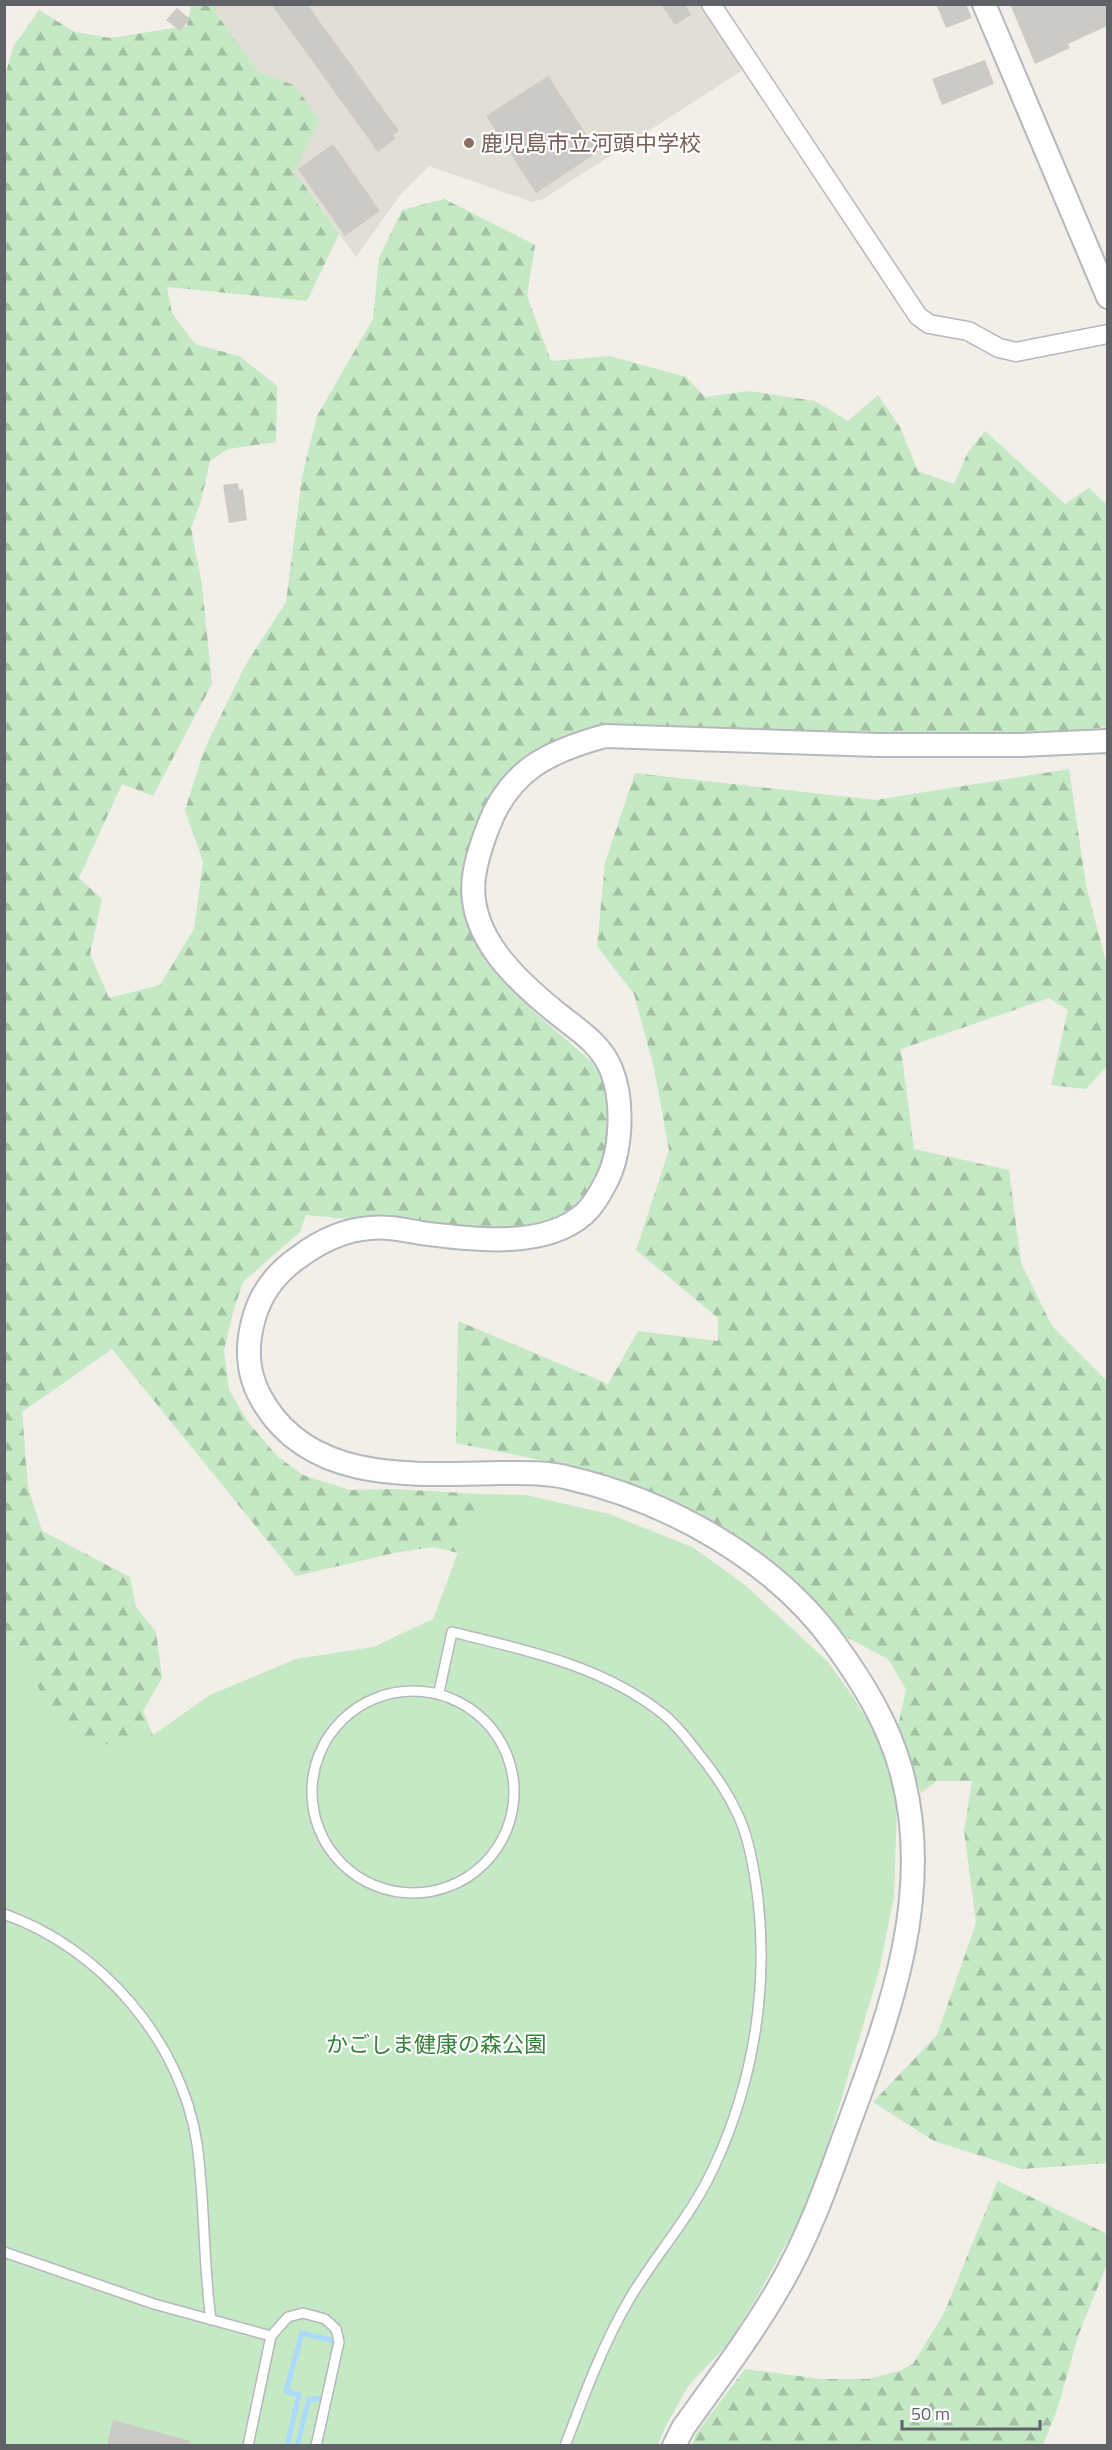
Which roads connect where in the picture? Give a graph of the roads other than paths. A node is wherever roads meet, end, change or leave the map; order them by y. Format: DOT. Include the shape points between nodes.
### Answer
graph roads {
  1 [pos="711,4"];
  2 [pos="984,4"];
  3 [pos="1107,297"];
  4 [pos="1107,334"];
  5 [pos="1107,741"];
  6 [pos="439,1692"];
  7 [pos="4,1914"];
  8 [pos="4,2252"];
  9 [pos="211,2320"];
  10 [pos="272,2336"];
  11 [pos="248,2445"];
  12 [pos="316,2445"];
  13 [pos="565,2445"];
  14 [pos="674,2445"];
  1 -- 4 [label="street" via="918,316 929,324 968,331 999,348 1016,352"];
  2 -- 3 [label="street"];
  5 -- 14 [label="street" via="879,745 605,736 546,756 512,786 492,816 474,874 473,893 486,939 498,955 542,1001 596,1044 614,1073 617,1157 608,1180 585,1214 543,1234 500,1240 372,1227 334,1236 280,1271 266,1291 252,1324 248,1346 253,1383 274,1419 306,1447 325,1458 370,1470 561,1476 636,1498 678,1518 721,1542 793,1596 850,1665 889,1735 907,1798 914,1875 911,1914 894,1993 808,2231 755,2327"];
  6 -- 6 [label="lane" via="409,1690 376,1696 354,1708 333,1727 321,1749 314,1775 312,1804 319,1831 332,1855 370,1886 390,1892 441,1890 465,1881 499,1845 512,1815 515,1790 503,1744 483,1719"];
  6 -- 13 [label="lane" via="452,1632 580,1667 633,1693 665,1715 716,1774 737,1811 752,1859 762,1962 759,2004 744,2086 715,2167 695,2205 631,2297 604,2348"];
  7 -- 9 [label="lane" via="56,1939 98,1971 146,2021 163,2048 180,2084 196,2141"];
  8 -- 9 [label="lane"];
  9 -- 10 [label="lane"];
  10 -- 11 [label="lane"];
  10 -- 12 [label="lane" via="288,2317 303,2313 325,2319 336,2329 339,2351"];
}
